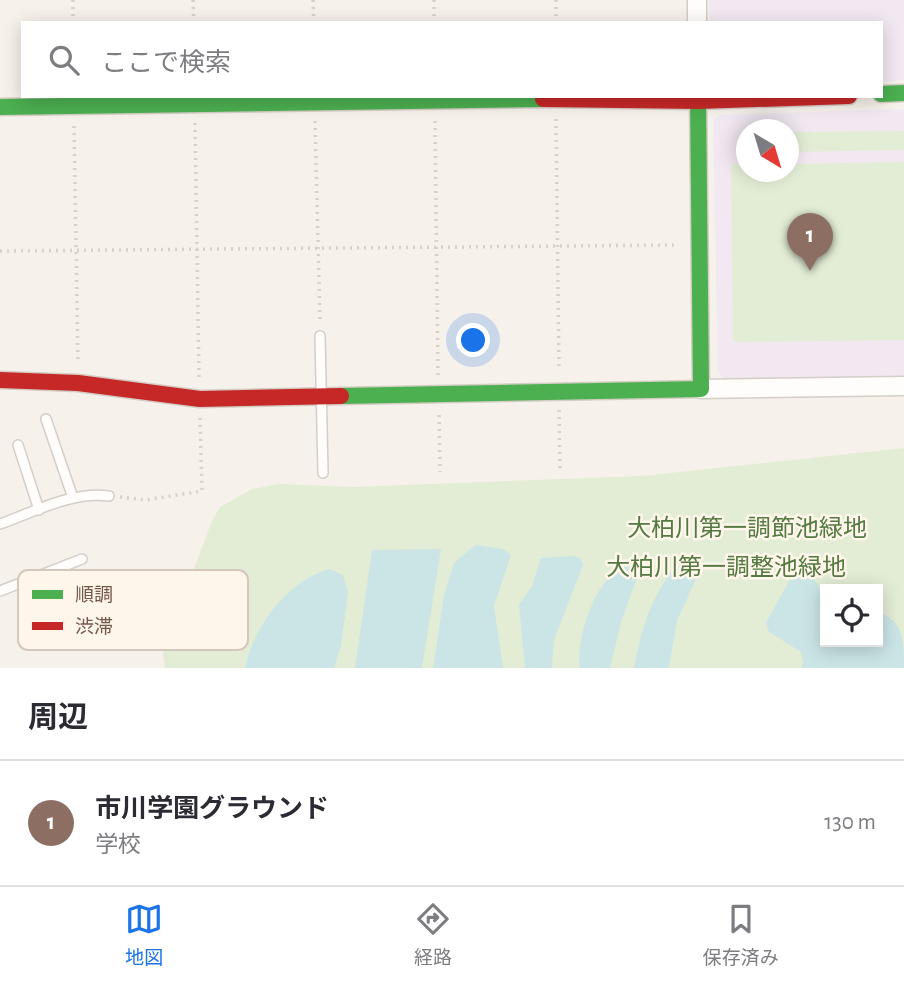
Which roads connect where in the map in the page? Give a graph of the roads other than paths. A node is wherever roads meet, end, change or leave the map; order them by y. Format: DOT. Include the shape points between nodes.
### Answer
graph roads {
  1 [pos="697,0"];
  2 [pos="697,21"];
  3 [pos="904,93"];
  4 [pos="883,94"];
  5 [pos="748,98"];
  6 [pos="698,99"];
  7 [pos="0,107"];
  8 [pos="320,336"];
  9 [pos="0,380"];
  10 [pos="904,386"];
  11 [pos="701,389"];
  12 [pos="320,396"];
  13 [pos="46,419"];
  14 [pos="18,445"];
  15 [pos="323,473"];
  16 [pos="109,496"];
  17 [pos="73,498"];
  18 [pos="39,510"];
  19 [pos="0,524"];
  20 [pos="82,559"];
  21 [pos="54,570"];
  22 [pos="18,584"];
  23 [pos="0,591"];
  1 -- 2 [label="street"];
  3 -- 4 [label="street"];
  5 -- 6 [label="street"];
  6 -- 7 [label="street"];
  6 -- 11 [label="street"];
  8 -- 12 [label="lane"];
  9 -- 12 [label="street" via="78,383 200,399"];
  10 -- 11 [label="street"];
  11 -- 12 [label="street"];
  12 -- 15 [label="lane"];
  13 -- 17 [label="lane"];
  14 -- 18 [label="lane"];
  16 -- 17 [label="lane"];
  17 -- 18 [label="lane"];
  18 -- 19 [label="lane"];
  20 -- 21 [label="lane"];
  22 -- 23 [label="lane"];
}
